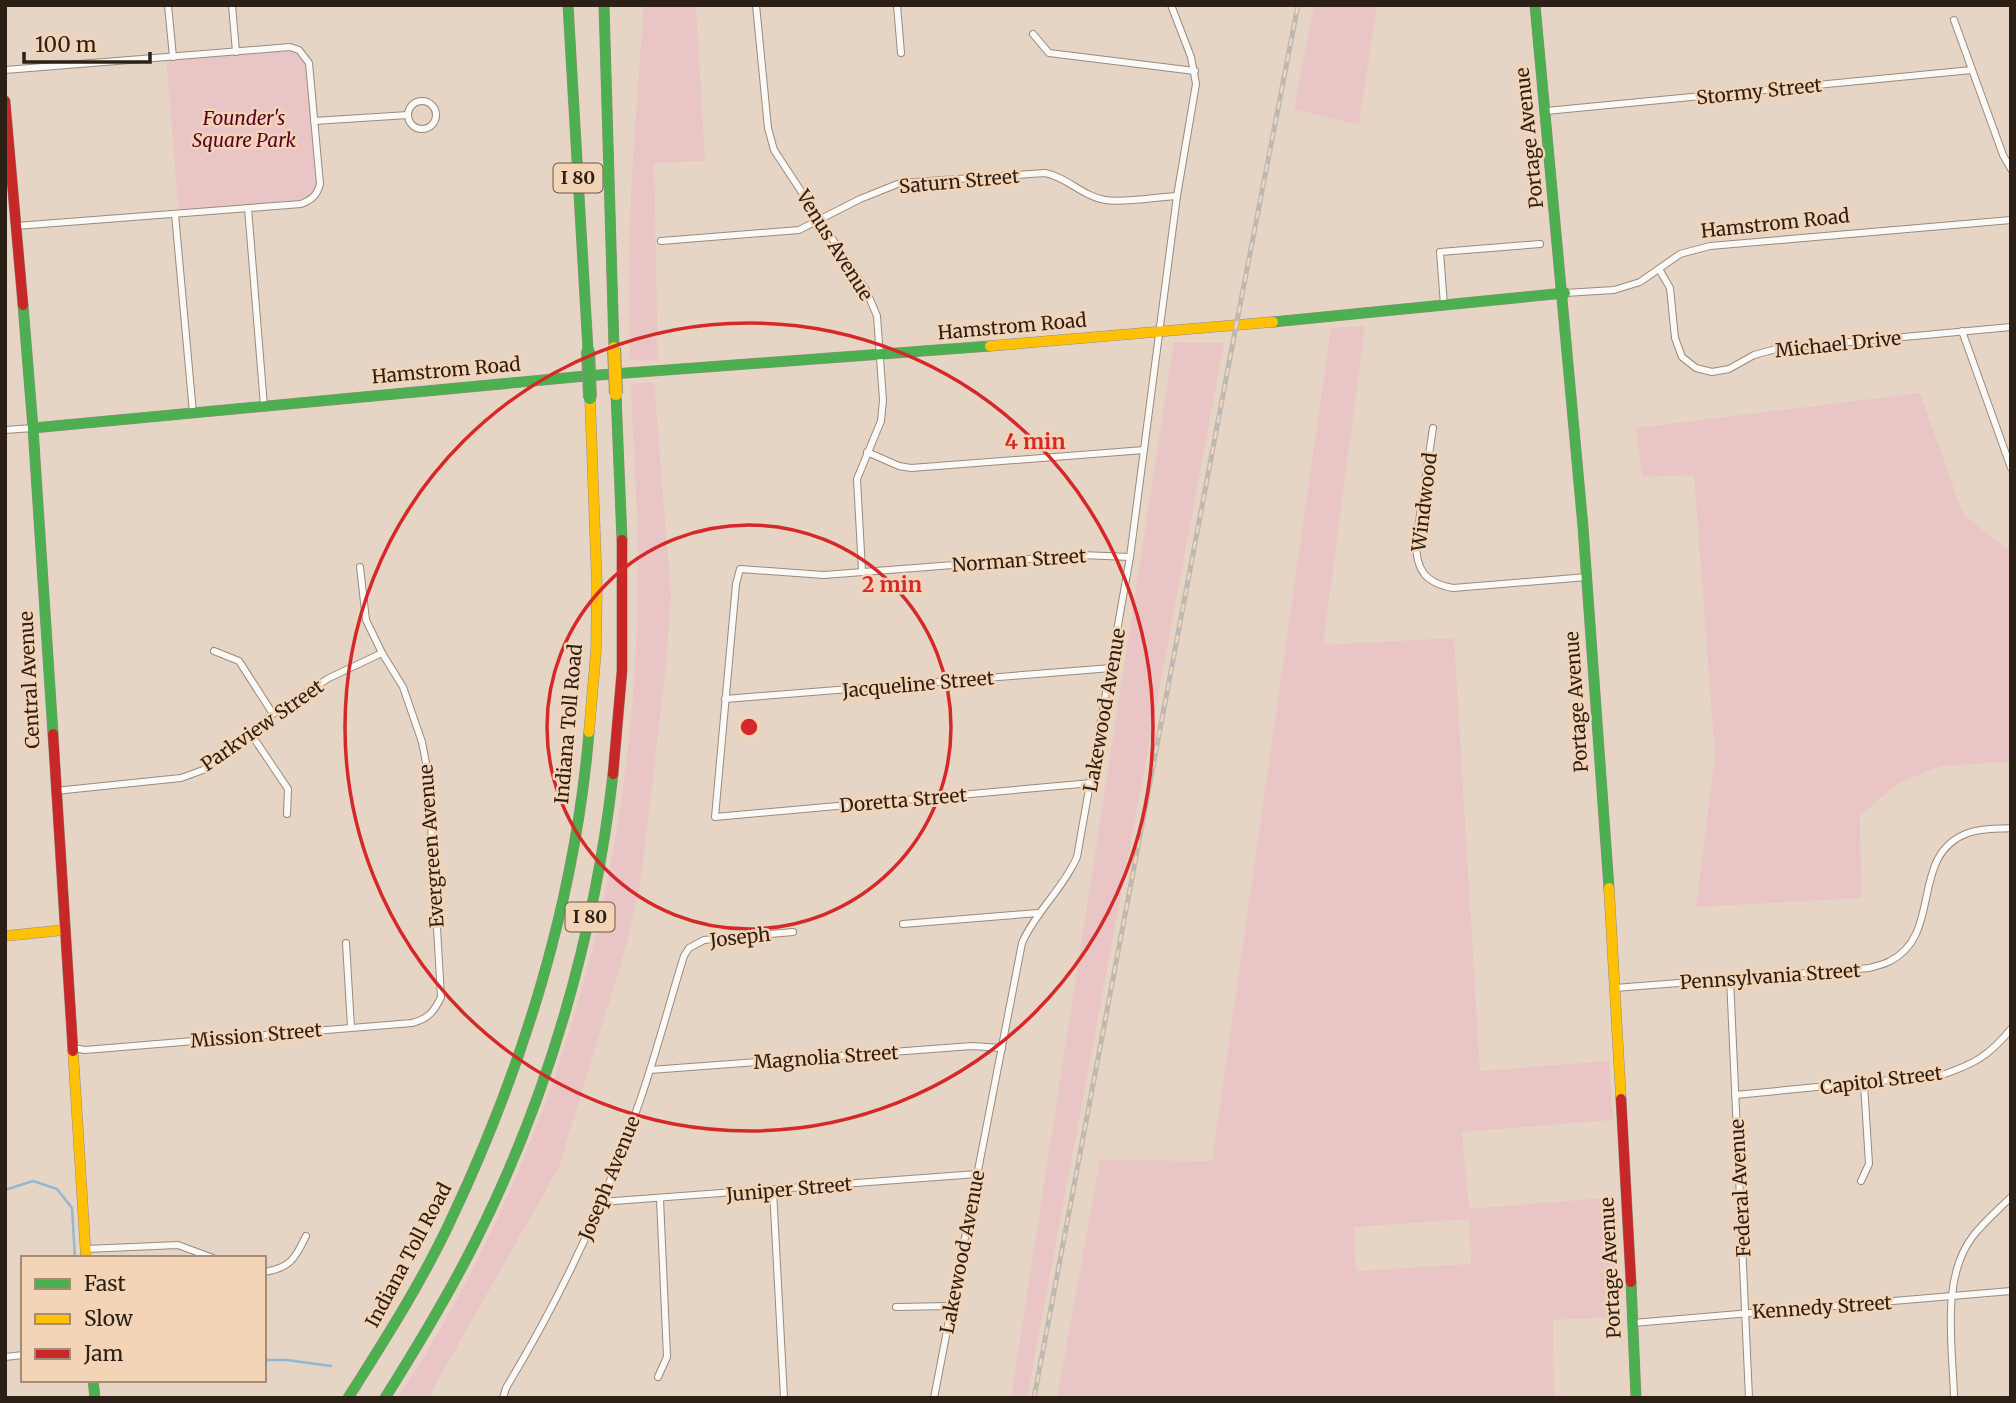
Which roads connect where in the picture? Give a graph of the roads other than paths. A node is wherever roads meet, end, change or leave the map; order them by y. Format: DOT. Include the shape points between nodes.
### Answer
graph roads {
  1 [pos="169,5"];
  2 [pos="232,5"];
  3 [pos="568,5"];
  4 [pos="604,5"];
  5 [pos="756,5"];
  6 [pos="897,5"];
  7 [pos="1171,5"];
  8 [pos="1535,5"];
  9 [pos="1954,20"];
  10 [pos="1033,34"];
  11 [pos="236,52"];
  12 [pos="901,53"];
  13 [pos="173,57"];
  14 [pos="5,70"];
  15 [pos="1972,70"];
  16 [pos="1195,71"];
  17 [pos="5,101"];
  18 [pos="1546,111"];
  19 [pos="408,115"];
  20 [pos="314,121"];
  21 [pos="2011,169"];
  22 [pos="1177,196"];
  23 [pos="248,208"];
  24 [pos="175,214"];
  25 [pos="820,220"];
  26 [pos="2011,220"];
  27 [pos="16,226"];
  28 [pos="661,241"];
  29 [pos="1540,244"];
  30 [pos="1659,269"];
  31 [pos="1565,293"];
  32 [pos="1444,305"];
  33 [pos="2011,327"];
  34 [pos="1962,331"];
  35 [pos="1159,333"];
  36 [pos="880,355"];
  37 [pos="264,406"];
  38 [pos="193,413"];
  39 [pos="33,428"];
  40 [pos="1433,428"];
  41 [pos="5,430"];
  42 [pos="1144,450"];
  43 [pos="867,452"];
  44 [pos="2011,468"];
  45 [pos="1130,556"];
  46 [pos="360,567"];
  47 [pos="862,571"];
  48 [pos="1587,577"];
  49 [pos="214,651"];
  50 [pos="382,653"];
  51 [pos="1111,668"];
  52 [pos="725,699"];
  53 [pos="273,714"];
  54 [pos="251,734"];
  55 [pos="1092,783"];
  56 [pos="55,790"];
  57 [pos="287,814"];
  58 [pos="2011,828"];
  59 [pos="1038,913"];
  60 [pos="903,924"];
  61 [pos="64,930"];
  62 [pos="793,932"];
  63 [pos="5,936"];
  64 [pos="346,943"];
  65 [pos="689,948"];
  66 [pos="1730,978"];
  67 [pos="1615,988"];
  68 [pos="435,1011"];
  69 [pos="352,1027"];
  70 [pos="2011,1029"];
  71 [pos="73,1048"];
  72 [pos="1002,1048"];
  73 [pos="650,1070"];
  74 [pos="1864,1084"];
  75 [pos="1735,1095"];
  76 [pos="976,1174"];
  77 [pos="1861,1181"];
  78 [pos="773,1190"];
  79 [pos="2011,1197"];
  80 [pos="660,1199"];
  81 [pos="601,1202"];
  82 [pos="306,1236"];
  83 [pos="86,1254"];
  84 [pos="208,1256"];
  85 [pos="266,1272"];
  86 [pos="2011,1291"];
  87 [pos="1951,1297"];
  88 [pos="951,1306"];
  89 [pos="896,1307"];
  90 [pos="1745,1313"];
  91 [pos="1633,1323"];
  92 [pos="658,1377"];
  93 [pos="348,1398"];
  94 [pos="385,1398"];
  95 [pos="503,1398"];
  96 [pos="784,1398"];
  97 [pos="934,1398"];
  98 [pos="1636,1398"];
  99 [pos="1749,1398"];
  100 [pos="1954,1398"];
  1 -- 13 [label="street"];
  2 -- 11 [label="street"];
  3 -- 93 [label="main road, Indiana Toll Road / I 80, bridge" via="597,575 592,708 579,819 553,939 523,1045 480,1158 431,1260"];
  4 -- 94 [label="main road, I 80, bridge" via="624,576 621,697 608,821 584,941 553,1050 510,1164 460,1268"];
  5 -- 25 [label="street, Venus Avenue" via="774,150"];
  6 -- 12 [label="street"];
  7 -- 16 [label="street, Lakewood Avenue"];
  8 -- 18 [label="main road, Portage Avenue"];
  9 -- 15 [label="street"];
  10 -- 16 [label="street" via="1049,53"];
  11 -- 13 [label="street"];
  11 -- 20 [label="street" via="299,50 309,63"];
  13 -- 14 [label="street"];
  15 -- 18 [label="street, Stormy Street"];
  15 -- 21 [label="street"];
  16 -- 22 [label="street, Lakewood Avenue"];
  17 -- 27 [label="main road, Central Avenue"];
  18 -- 31 [label="main road, Portage Avenue"];
  19 -- 19 [label="street" via="411,123 423,128 431,125 436,113 420,101 410,107"];
  19 -- 20 [label="street"];
  20 -- 23 [label="street" via="320,184 312,200"];
  22 -- 25 [label="street, Saturn Street" via="1105,200 1045,173 900,183"];
  22 -- 35 [label="street, Lakewood Avenue"];
  23 -- 24 [label="street"];
  23 -- 37 [label="street"];
  24 -- 27 [label="street"];
  24 -- 38 [label="street"];
  25 -- 28 [label="street, Saturn Street" via="799,230"];
  25 -- 36 [label="street, Venus Avenue" via="866,290 877,316"];
  26 -- 30 [label="street, Hamstrom Road" via="1710,246 1680,254"];
  27 -- 39 [label="main road, Central Avenue"];
  29 -- 32 [label="street" via="1440,253"];
  30 -- 31 [label="street, Hamstrom Road" via="1640,282 1614,290"];
  30 -- 34 [label="street, Michael Drive" via="1670,288 1675,338 1682,357 1696,369 1729,369 1776,349"];
  31 -- 32 [label="main road, Hamstrom Road"];
  31 -- 48 [label="main road, Portage Avenue"];
  32 -- 35 [label="main road, Hamstrom Road"];
  33 -- 34 [label="street, Michael Drive"];
  34 -- 44 [label="street"];
  35 -- 36 [label="main road, Hamstrom Road"];
  35 -- 42 [label="street, Lakewood Avenue"];
  36 -- 37 [label="main road, Hamstrom Road"];
  36 -- 43 [label="street, Venus Avenue" via="883,411"];
  37 -- 38 [label="main road, Hamstrom Road"];
  38 -- 39 [label="main road, Hamstrom Road"];
  39 -- 41 [label="street, Hamstrom Road"];
  39 -- 56 [label="main road, Central Avenue"];
  40 -- 48 [label="street, Windwood" via="1416,542 1416,558 1430,580 1453,588"];
  42 -- 43 [label="street" via="911,468"];
  42 -- 45 [label="street, Lakewood Avenue"];
  43 -- 47 [label="street, Venus Avenue" via="856,493"];
  45 -- 47 [label="street, Norman Street" via="1081,555"];
  45 -- 51 [label="street, Lakewood Avenue"];
  46 -- 50 [label="street, Evergreen Avenue" via="363,610"];
  47 -- 52 [label="street, Norman Street" via="824,575 740,569"];
  48 -- 67 [label="main road, Portage Avenue"];
  49 -- 53 [label="street" via="239,661"];
  50 -- 53 [label="street, Parkview Street" via="329,678"];
  50 -- 68 [label="street, Evergreen Avenue" via="403,687 428,773 441,997"];
  51 -- 52 [label="street, Jacqueline Street"];
  51 -- 55 [label="street, Lakewood Avenue"];
  52 -- 55 [label="street, Doretta Street" via="715,817"];
  53 -- 54 [label="street, Parkview Street"];
  54 -- 56 [label="street, Parkview Street" via="203,770 181,778"];
  54 -- 57 [label="street" via="288,789"];
  55 -- 59 [label="street, Lakewood Avenue" via="1077,858"];
  56 -- 61 [label="main road, Central Avenue"];
  58 -- 66 [label="street, Pennsylvania Street" via="1967,833 1940,851 1921,924 1910,944 1891,961 1869,968"];
  59 -- 60 [label="street"];
  59 -- 72 [label="street, Lakewood Avenue" via="1023,943"];
  61 -- 63 [label="main road"];
  61 -- 71 [label="main road, Central Avenue"];
  62 -- 65 [label="street, Joseph" via="704,940"];
  64 -- 69 [label="street"];
  65 -- 73 [label="street, Joseph Avenue"];
  66 -- 67 [label="street, Pennsylvania Street"];
  66 -- 75 [label="street, Federal Avenue"];
  67 -- 91 [label="main road, Portage Avenue"];
  68 -- 69 [label="street, Mission Street" via="412,1023"];
  69 -- 71 [label="street, Mission Street"];
  70 -- 74 [label="street, Capitol Street" via="1987,1055 1961,1069 1926,1078"];
  71 -- 83 [label="main road, Central Avenue"];
  72 -- 73 [label="street, Magnolia Street" via="972,1046"];
  72 -- 76 [label="street, Lakewood Avenue"];
  73 -- 81 [label="street, Joseph Avenue"];
  74 -- 75 [label="street, Capitol Street"];
  74 -- 77 [label="street" via="1869,1164"];
  75 -- 90 [label="street, Federal Avenue"];
  76 -- 78 [label="street, Juniper Street"];
  76 -- 88 [label="street, Lakewood Avenue"];
  78 -- 80 [label="street, Juniper Street"];
  78 -- 96 [label="street"];
  79 -- 87 [label="street" via="1972,1237"];
  80 -- 81 [label="street, Juniper Street"];
  80 -- 92 [label="street" via="667,1357"];
  81 -- 95 [label="street, Joseph Avenue"];
  82 -- 85 [label="street" via="296,1258 279,1270"];
  83 -- 84 [label="street" via="178,1245"];
  86 -- 87 [label="street, Kennedy Street"];
  87 -- 90 [label="street, Kennedy Street"];
  87 -- 100 [label="street"];
  88 -- 89 [label="street"];
  88 -- 97 [label="street, Lakewood Avenue"];
  90 -- 91 [label="street, Kennedy Street"];
  90 -- 99 [label="street, Federal Avenue"];
  91 -- 98 [label="main road, Portage Avenue"];
}
